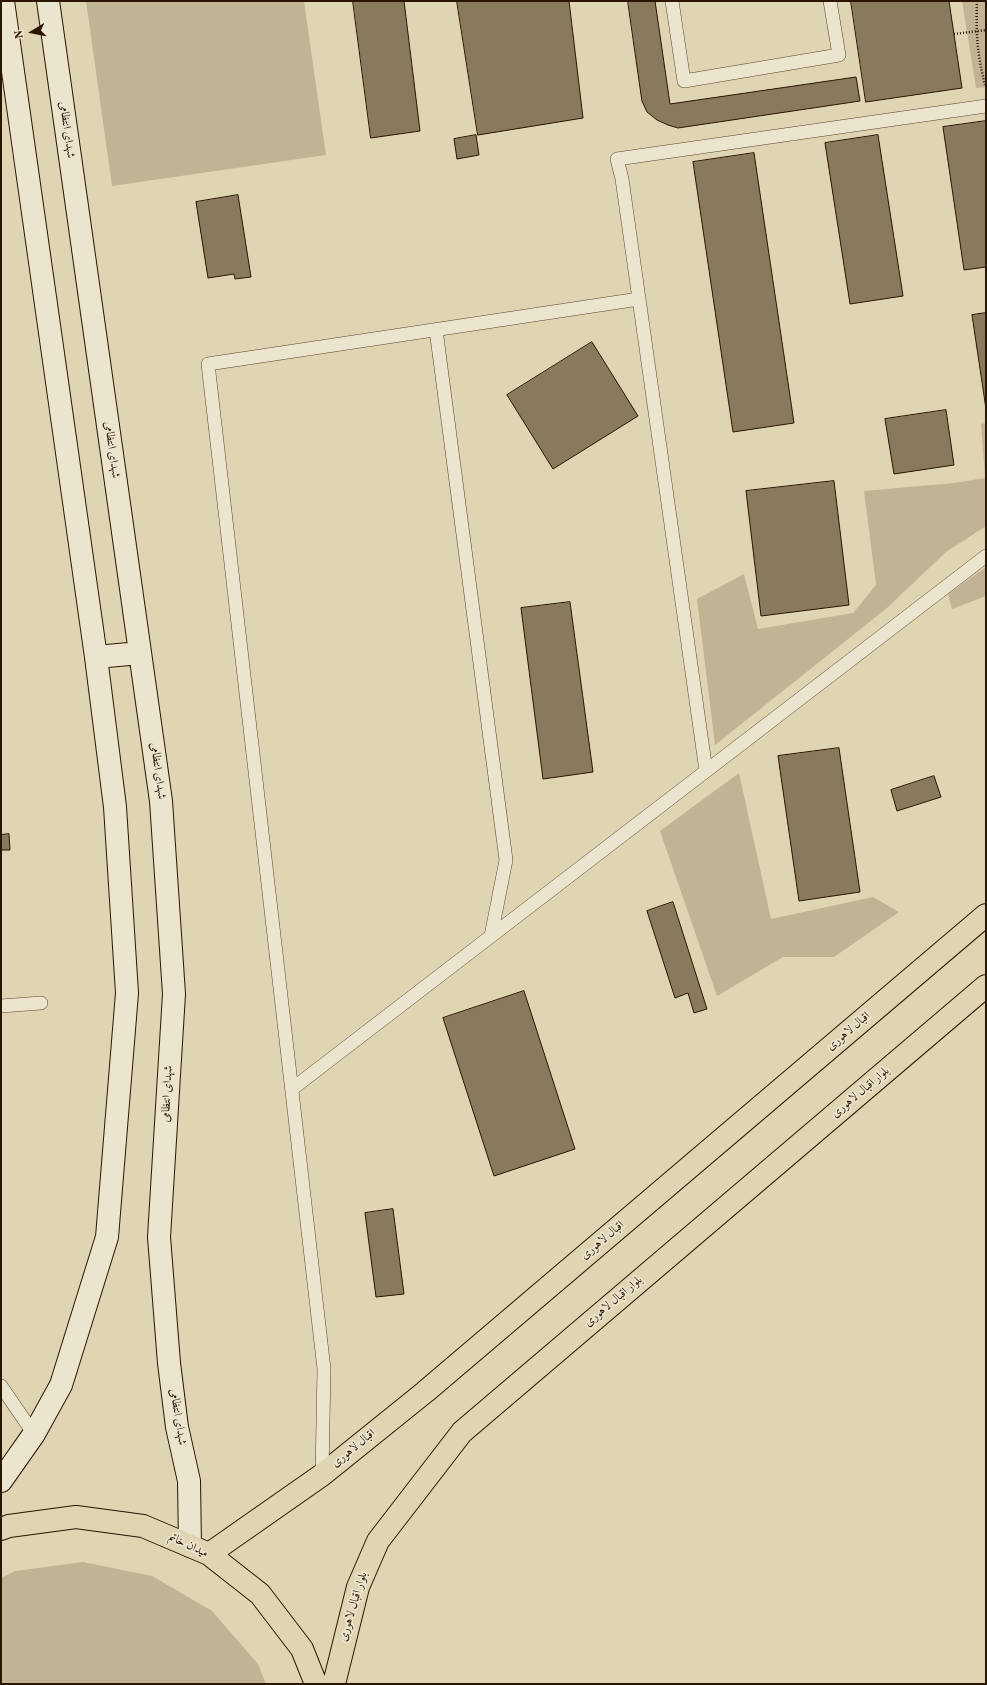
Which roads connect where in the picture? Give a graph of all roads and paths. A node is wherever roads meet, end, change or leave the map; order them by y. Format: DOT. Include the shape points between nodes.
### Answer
graph roads {
  1 [pos="3,1"];
  2 [pos="48,1"];
  3 [pos="672,1"];
  4 [pos="830,1"];
  5 [pos="977,1"];
  6 [pos="986,30"];
  7 [pos="976,31"];
  8 [pos="954,34"];
  9 [pos="985,87"];
  10 [pos="986,106"];
  11 [pos="640,299"];
  12 [pos="436,330"];
  13 [pos="986,556"];
  14 [pos="140,653"];
  15 [pos="96,657"];
  16 [pos="706,771"];
  17 [pos="986,916"];
  18 [pos="491,936"];
  19 [pos="986,986"];
  20 [pos="40,1003"];
  21 [pos="1,1006"];
  22 [pos="292,1089"];
  23 [pos="1,1386"];
  24 [pos="34,1434"];
  25 [pos="322,1475"];
  26 [pos="1,1481"];
  27 [pos="1,1529"];
  28 [pos="199,1550"];
  29 [pos="316,1684"];
  30 [pos="334,1684"];
  1 -- 15 [label="main road"];
  2 -- 14 [label="main road, شهدای انتظامی"];
  3 -- 4 [label="lane" via="684,81 838,55"];
  5 -- 7 [label="path"];
  6 -- 7 [label="path"];
  7 -- 8 [label="path"];
  7 -- 9 [label="path" via="977,53"];
  10 -- 11 [label="lane" via="617,160"];
  11 -- 12 [label="lane"];
  11 -- 16 [label="lane"];
  12 -- 18 [label="lane" via="506,860"];
  12 -- 22 [label="lane" via="208,364"];
  13 -- 16 [label="lane"];
  14 -- 15 [label="main road"];
  14 -- 28 [label="main road, شهدای انتظامی" via="162,801 174,994 159,1237 168,1363"];
  15 -- 24 [label="main road" via="115,807 127,993 108,1237 61,1385"];
  16 -- 18 [label="lane"];
  17 -- 25 [label="main road, اقبال لاهوری" via="425,1392"];
  18 -- 22 [label="lane"];
  19 -- 30 [label="main road, بلوار اقبال لاهوری" via="462,1432 378,1541 358,1588"];
  20 -- 21 [label="lane"];
  22 -- 25 [label="lane" via="324,1369"];
  23 -- 24 [label="lane"];
  24 -- 26 [label="main road"];
  25 -- 28 [label="main road, اقبال لاهوری"];
  27 -- 28 [label="main road, میدان خاتم" via="76,1517 144,1526"];
  28 -- 29 [label="main road, میدان خاتم" via="260,1594 302,1649"];
}
